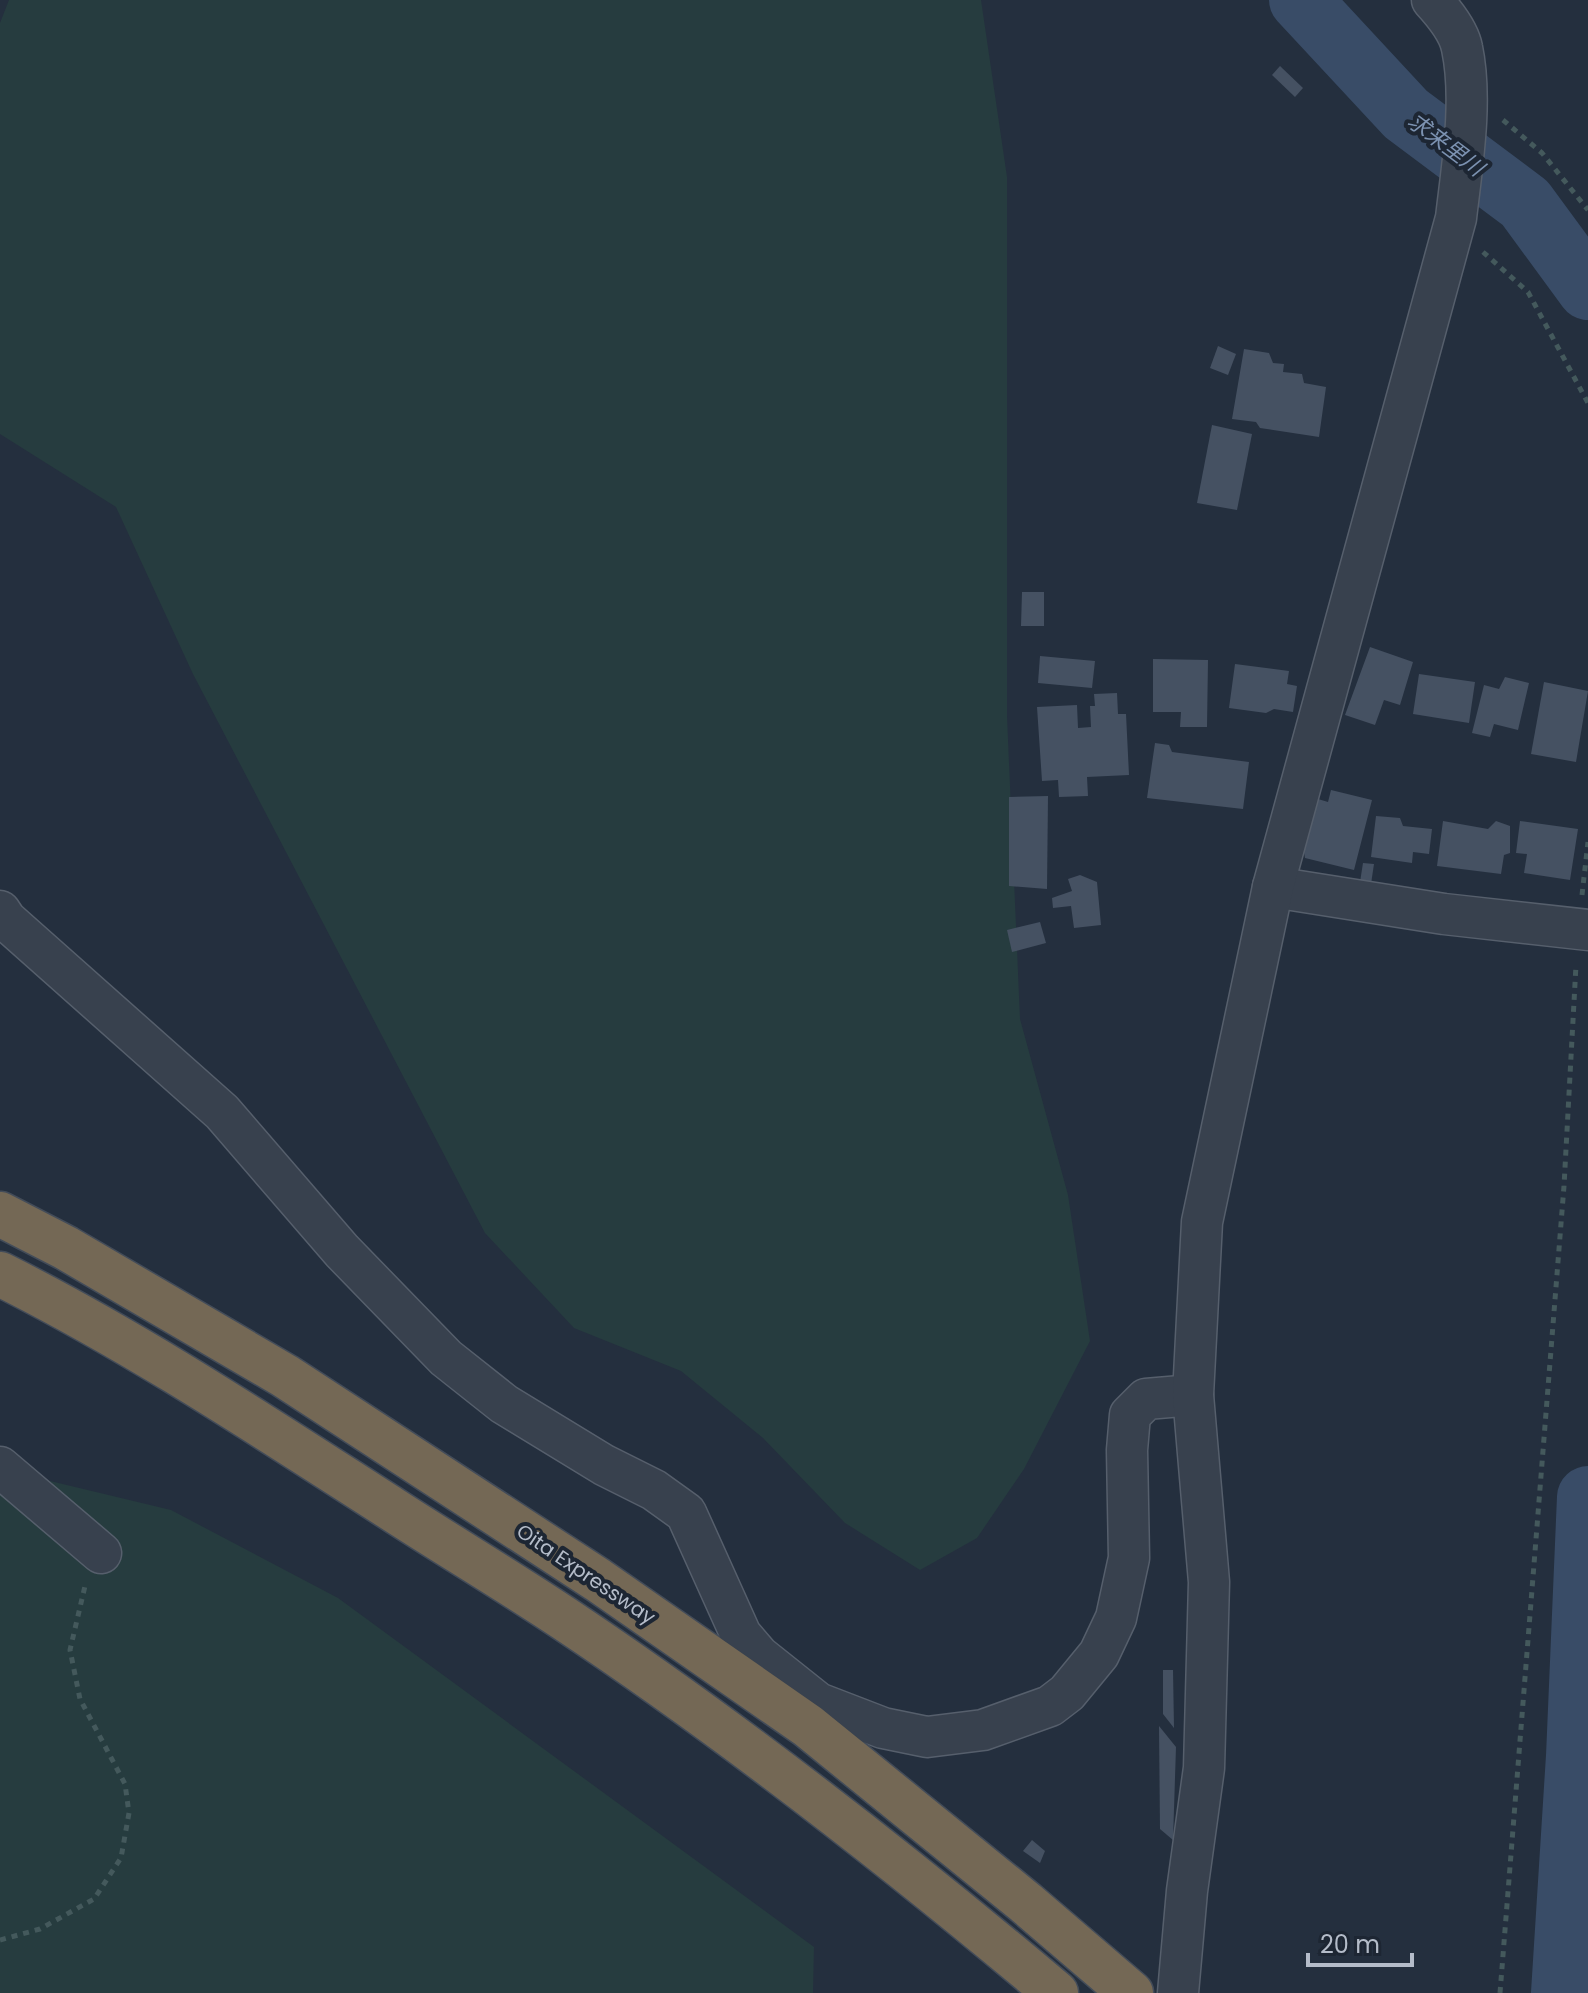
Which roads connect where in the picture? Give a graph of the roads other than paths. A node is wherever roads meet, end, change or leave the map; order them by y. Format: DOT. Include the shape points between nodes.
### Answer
graph roads {
  1 [pos="1432,0"];
  2 [pos="1273,887"];
  3 [pos="0,911"];
  4 [pos="1583,930"];
  5 [pos="0,1214"];
  6 [pos="0,1274"];
  7 [pos="1193,1395"];
  8 [pos="0,1467"];
  9 [pos="101,1553"];
  10 [pos="1185,1987"];
  11 [pos="1056,1993"];
  12 [pos="1131,1993"];
  1 -- 2 [label="street" via="1462,45 1466,103 1454,225"];
  2 -- 4 [label="street"];
  2 -- 7 [label="street" via="1202,1222"];
  3 -- 7 [label="street" via="222,1112 342,1251 446,1358 504,1404 686,1513 741,1635 818,1703 883,1728 927,1737 983,1730 1050,1706 1067,1693 1099,1654 1116,1618 1129,1558 1130,1415 1146,1399"];
  5 -- 12 [label="highway, Oita Expressway" via="285,1376 598,1580 808,1726"];
  6 -- 11 [label="highway" via="253,1420 566,1620 769,1763"];
  7 -- 10 [label="street" via="1209,1582 1204,1768 1187,1891"];
  8 -- 9 [label="street"];
}
